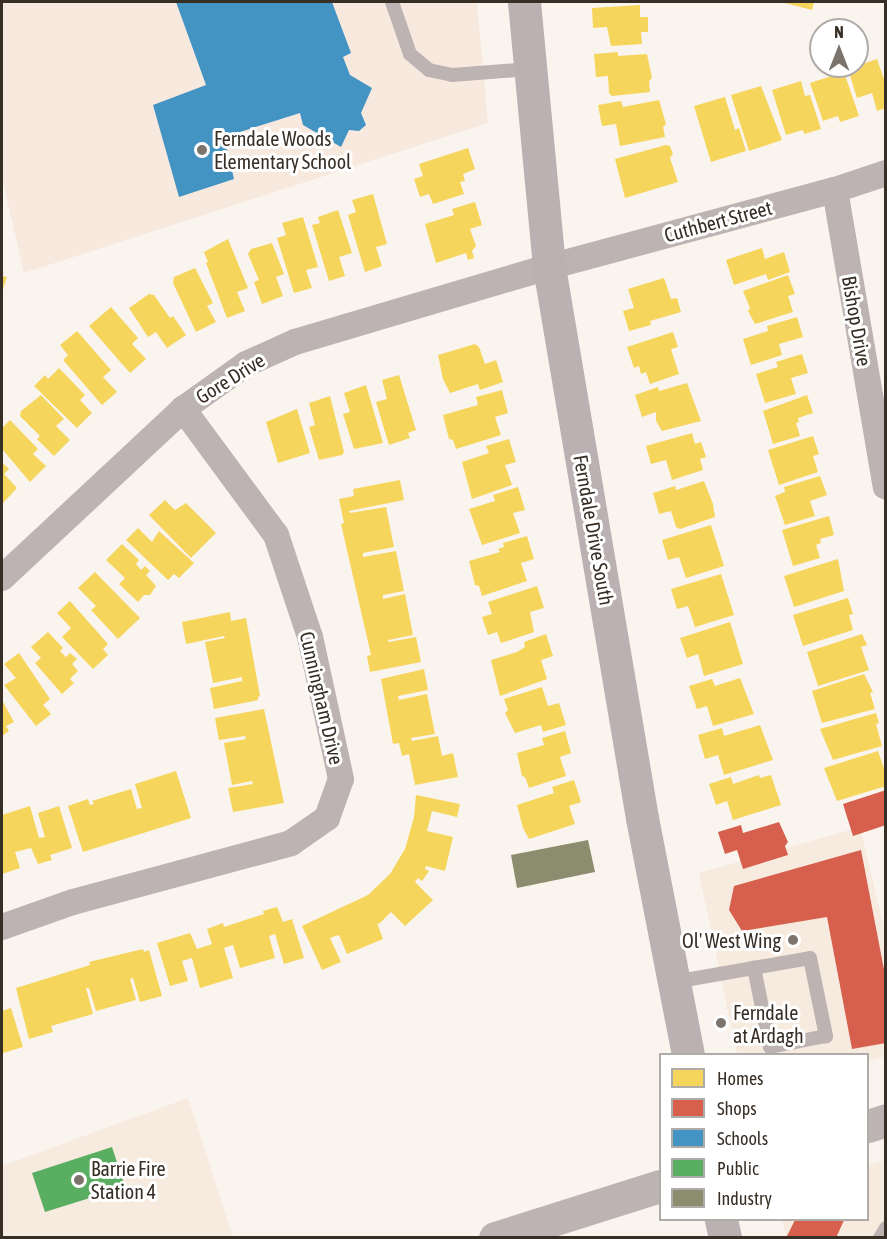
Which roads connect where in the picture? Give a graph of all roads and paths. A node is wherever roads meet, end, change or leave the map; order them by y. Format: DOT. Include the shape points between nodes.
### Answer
graph roads {
  1 [pos="392,2"];
  2 [pos="524,2"];
  3 [pos="530,69"];
  4 [pos="885,173"];
  5 [pos="835,190"];
  6 [pos="549,267"];
  7 [pos="183,409"];
  8 [pos="884,471"];
  9 [pos="2,578"];
  10 [pos="2,927"];
  11 [pos="754,968"];
  12 [pos="674,982"];
  13 [pos="688,1053"];
  14 [pos="885,1120"];
  15 [pos="869,1125"];
  16 [pos="659,1186"];
  17 [pos="721,1221"];
  18 [pos="885,1228"];
  19 [pos="495,1238"];
  20 [pos="725,1238"];
  21 [pos="880,1238"];
  1 -- 3 [label="lane" via="410,54 429,70 452,75"];
  2 -- 3 [label="main road, Ferndale Drive South"];
  3 -- 6 [label="main road, Ferndale Drive South"];
  4 -- 5 [label="street, Cuthbert Street"];
  5 -- 6 [label="street, Cuthbert Street"];
  5 -- 8 [label="street, Bishop Drive"];
  6 -- 7 [label="street, Gore Drive" via="295,342 246,364"];
  6 -- 12 [label="main road, Ferndale Drive South" via="642,818"];
  7 -- 9 [label="street, Gore Drive"];
  7 -- 10 [label="street, Cunningham Drive" via="276,535 310,637 341,778 327,818 291,843 73,902"];
  11 -- 11 [label="lane" via="810,958 826,1036 770,1047"];
  11 -- 12 [label="lane"];
  12 -- 13 [label="main road, Ferndale Drive South"];
  14 -- 15 [label="street"];
  16 -- 19 [label="street"];
  17 -- 20 [label="main road"];
  18 -- 21 [label="lane"];
}
